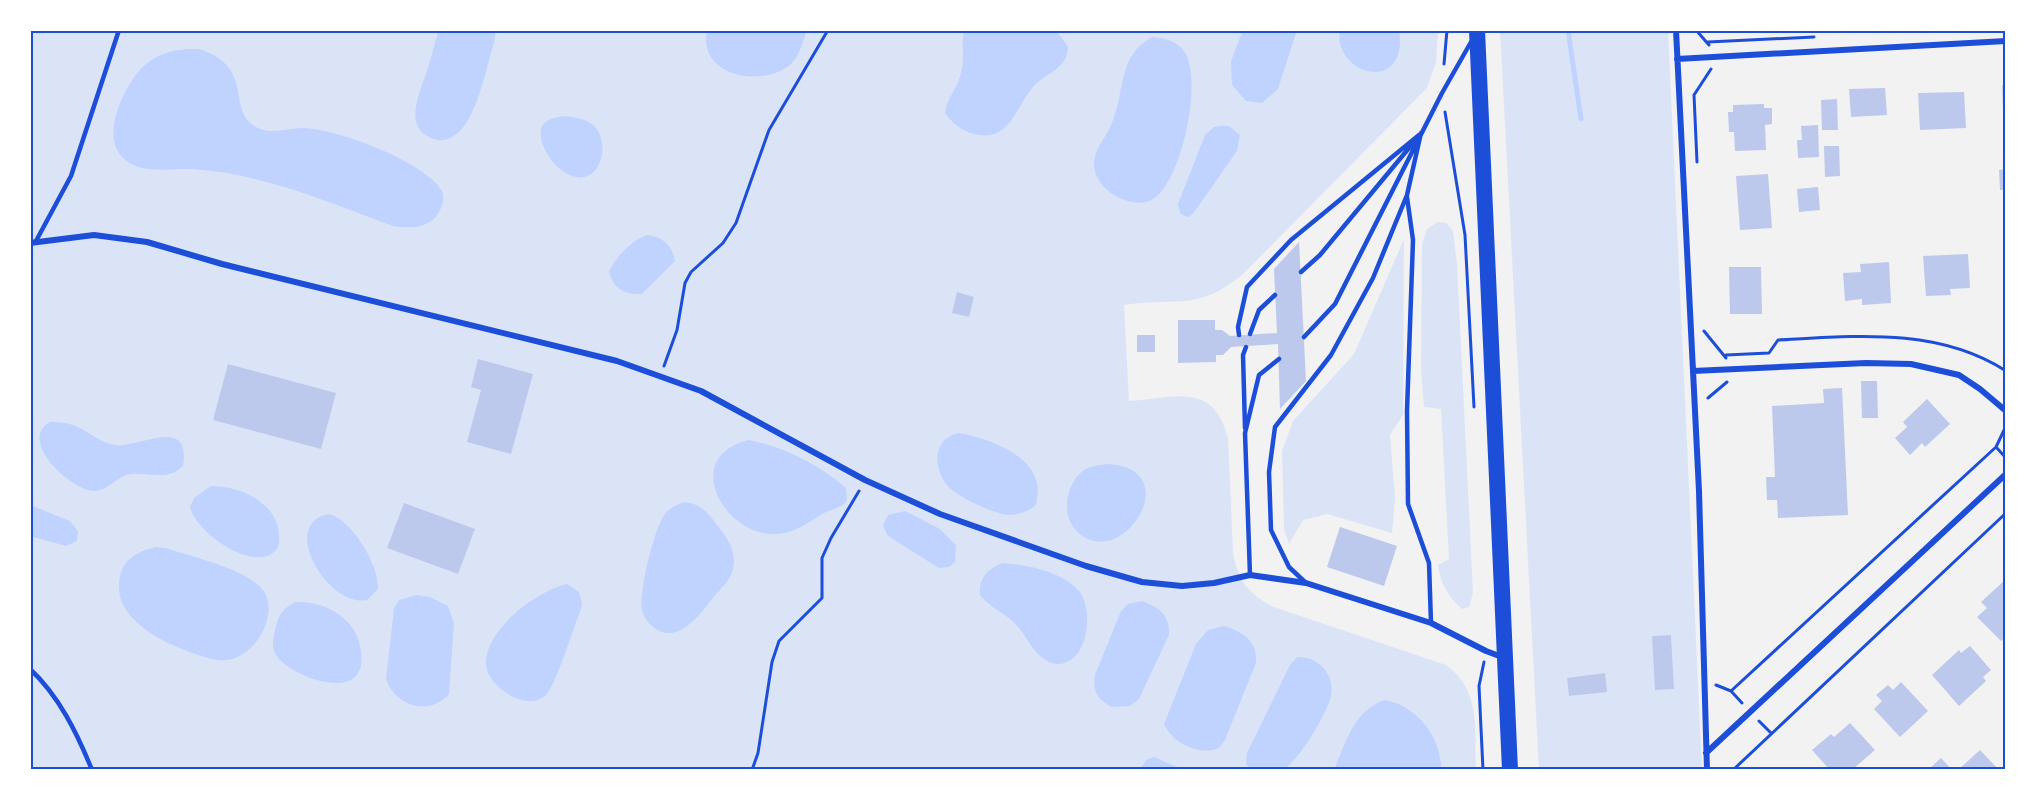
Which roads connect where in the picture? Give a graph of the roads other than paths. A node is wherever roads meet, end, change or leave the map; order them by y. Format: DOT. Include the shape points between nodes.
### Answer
graph roads {
  1 [pos="119,30"];
  2 [pos="1676,30"];
  3 [pos="1477,31"];
  4 [pos="2006,41"];
  5 [pos="1677,59"];
  6 [pos="1422,133"];
  7 [pos="1407,195"];
  8 [pos="33,242"];
  9 [pos="1301,272"];
  10 [pos="1275,295"];
  11 [pos="1250,334"];
  12 [pos="1239,335"];
  13 [pos="1304,337"];
  14 [pos="1244,347"];
  15 [pos="1279,359"];
  16 [pos="1693,371"];
  17 [pos="2006,411"];
  18 [pos="1245,433"];
  19 [pos="2006,474"];
  20 [pos="1250,575"];
  21 [pos="1306,583"];
  22 [pos="1431,622"];
  23 [pos="1504,657"];
  24 [pos="30,669"];
  25 [pos="1706,753"];
  26 [pos="92,770"];
  27 [pos="1510,770"];
  28 [pos="1707,770"];
  1 -- 8 [label="lane" via="71,176"];
  2 -- 5 [label="street"];
  3 -- 6 [label="lane"];
  3 -- 23 [label="highway"];
  4 -- 5 [label="street"];
  5 -- 16 [label="street"];
  6 -- 7 [label="lane"];
  6 -- 9 [label="lane" via="1320,255"];
  6 -- 12 [label="lane" via="1291,240 1247,286"];
  6 -- 13 [label="lane" via="1335,304"];
  7 -- 21 [label="lane" via="1373,278 1331,356 1275,427 1269,472 1271,530 1289,567"];
  7 -- 22 [label="lane" via="1413,240 1408,504 1429,563"];
  8 -- 20 [label="street" via="94,235 147,242 222,264 617,360 702,391 865,480 962,522 1086,566 1142,582 1182,586"];
  10 -- 11 [label="lane" via="1259,310"];
  14 -- 18 [label="lane"];
  15 -- 18 [label="lane" via="1259,375"];
  16 -- 17 [label="street" via="1866,363 1930,366 1970,381"];
  16 -- 25 [label="street"];
  18 -- 20 [label="lane"];
  19 -- 25 [label="street"];
  20 -- 21 [label="street"];
  21 -- 22 [label="street"];
  22 -- 23 [label="street"];
  23 -- 27 [label="highway"];
  24 -- 26 [label="lane" via="57,701 78,735"];
  25 -- 28 [label="street"];
}
